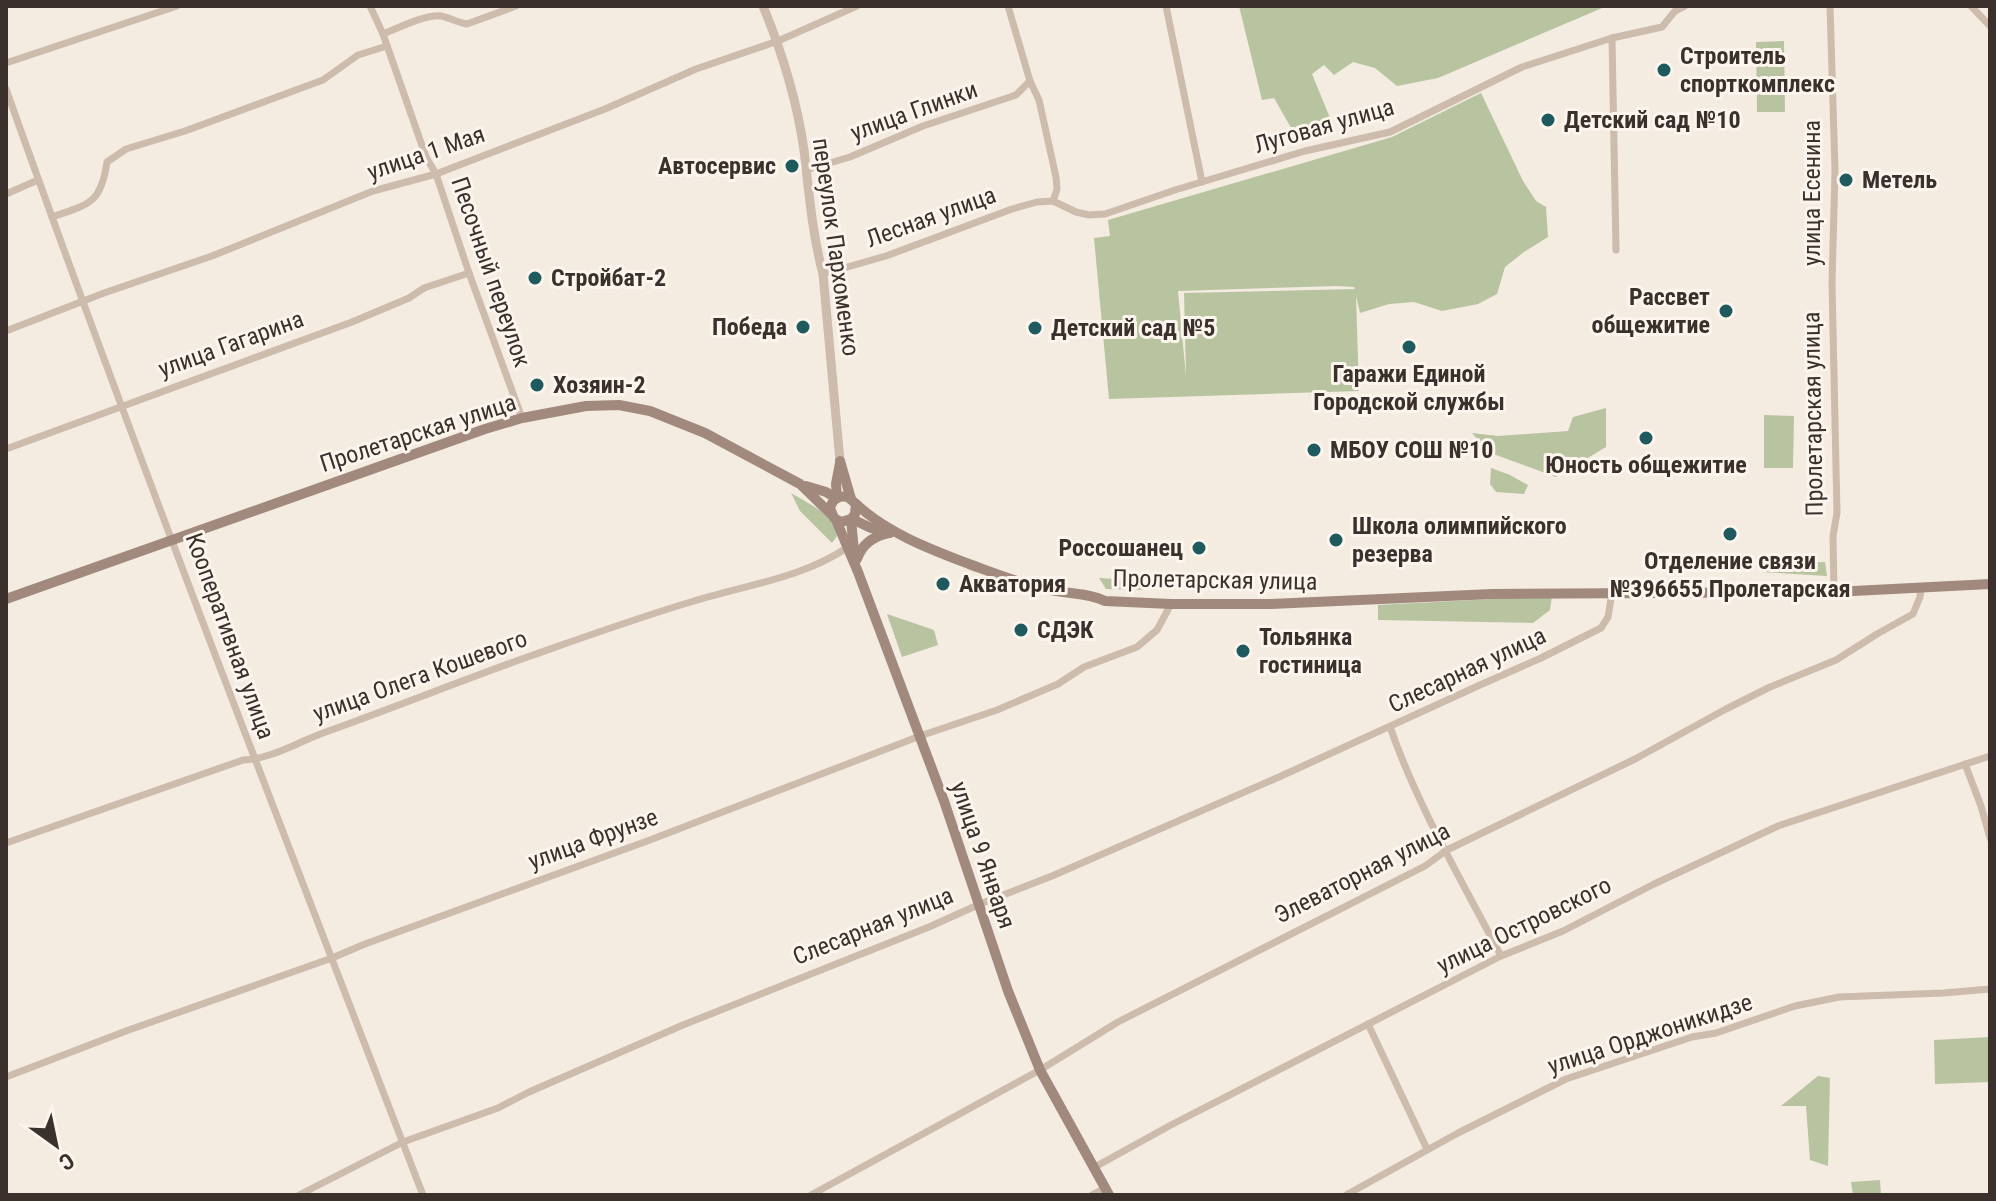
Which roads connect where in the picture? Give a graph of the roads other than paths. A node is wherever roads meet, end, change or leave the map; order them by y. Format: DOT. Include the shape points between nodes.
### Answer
graph roads {
  1 [pos="177,6"];
  2 [pos="370,6"];
  3 [pos="516,6"];
  4 [pos="763,6"];
  5 [pos="857,6"];
  6 [pos="1008,6"];
  7 [pos="1166,6"];
  8 [pos="1685,6"];
  9 [pos="1830,6"];
  10 [pos="1971,6"];
  11 [pos="1990,26"];
  12 [pos="383,34"];
  13 [pos="1612,38"];
  14 [pos="778,41"];
  15 [pos="387,46"];
  16 [pos="6,63"];
  17 [pos="1030,81"];
  18 [pos="6,89"];
  19 [pos="806,170"];
  20 [pos="436,174"];
  21 [pos="38,180"];
  22 [pos="1202,182"];
  23 [pos="6,194"];
  24 [pos="1053,201"];
  25 [pos="52,217"];
  26 [pos="1616,250"];
  27 [pos="469,273"];
  28 [pos="823,274"];
  29 [pos="1832,283"];
  30 [pos="82,302"];
  31 [pos="6,331"];
  32 [pos="122,405"];
  33 [pos="522,418"];
  34 [pos="6,449"];
  35 [pos="840,461"];
  36 [pos="800,484"];
  37 [pos="836,498"];
  38 [pos="854,501"];
  39 [pos="834,517"];
  40 [pos="852,519"];
  41 [pos="889,533"];
  42 [pos="904,537"];
  43 [pos="173,538"];
  44 [pos="848,547"];
  45 [pos="856,561"];
  46 [pos="858,572"];
  47 [pos="1990,584"];
  48 [pos="1921,587"];
  49 [pos="1612,592"];
  50 [pos="1834,592"];
  51 [pos="6,599"];
  52 [pos="1171,604"];
  53 [pos="1390,727"];
  54 [pos="920,736"];
  55 [pos="1990,756"];
  56 [pos="255,759"];
  57 [pos="1965,764"];
  58 [pos="1990,838"];
  59 [pos="6,843"];
  60 [pos="1447,850"];
  61 [pos="980,904"];
  62 [pos="1501,956"];
  63 [pos="332,958"];
  64 [pos="1990,989"];
  65 [pos="1368,1024"];
  66 [pos="1040,1070"];
  67 [pos="6,1077"];
  68 [pos="403,1142"];
  69 [pos="1427,1149"];
  70 [pos="1093,1168"];
  71 [pos="1107,1192"];
  72 [pos="299,1195"];
  73 [pos="423,1195"];
  74 [pos="811,1195"];
  75 [pos="1092,1195"];
  76 [pos="1346,1195"];
  1 -- 16 [label="street"];
  2 -- 12 [label="street, Песочный переулок"];
  3 -- 12 [label="street" via="467,24 437,15"];
  4 -- 14 [label="street, переулок Пархоменко"];
  5 -- 14 [label="street, улица 1 Мая"];
  6 -- 17 [label="street"];
  7 -- 22 [label="street"];
  8 -- 13 [label="street, Луговая улица" via="1662,27"];
  9 -- 29 [label="street, улица Есенина"];
  10 -- 11 [label="street"];
  12 -- 15 [label="street, Песочный переулок"];
  13 -- 22 [label="street, Луговая улица" via="1522,67 1390,132"];
  13 -- 26 [label="street"];
  14 -- 19 [label="street, переулок Пархоменко"];
  14 -- 20 [label="street, улица 1 Мая"];
  15 -- 20 [label="street, Песочный переулок"];
  15 -- 25 [label="street" via="358,55 323,80 126,149 107,162 98,196"];
  17 -- 19 [label="street, улица Глинки" via="1016,95"];
  17 -- 24 [label="street" via="1056,177"];
  18 -- 21 [label="street, Кооперативная улица"];
  19 -- 28 [label="street, переулок Пархоменко"];
  20 -- 27 [label="street, Песочный переулок"];
  20 -- 30 [label="street, улица 1 Мая" via="373,191"];
  21 -- 23 [label="street"];
  21 -- 25 [label="street, Кооперативная улица"];
  22 -- 24 [label="street, Луговая улица" via="1105,214 1076,212"];
  24 -- 28 [label="street, Лесная улица" via="1012,209"];
  25 -- 30 [label="street, Кооперативная улица"];
  27 -- 32 [label="street, улица Гагарина" via="352,322"];
  27 -- 33 [label="street, Песочный переулок"];
  28 -- 35 [label="street, переулок Пархоменко"];
  29 -- 50 [label="street, Пролетарская улица"];
  30 -- 31 [label="street, улица 1 Мая"];
  30 -- 32 [label="street, Кооперативная улица"];
  32 -- 34 [label="street, улица Гагарина"];
  32 -- 43 [label="street, Кооперативная улица"];
  33 -- 36 [label="main road, Пролетарская улица" via="586,406 650,411 705,433"];
  33 -- 43 [label="main road, Пролетарская улица"];
  35 -- 37 [label="main road, переулок Пархоменко"];
  35 -- 38 [label="main road"];
  36 -- 37 [label="main road"];
  36 -- 39 [label="main road, Пролетарская улица"];
  37 -- 38 [label="main road"];
  37 -- 39 [label="main road" via="830,508"];
  38 -- 40 [label="main road"];
  38 -- 42 [label="main road, Пролетарская улица"];
  39 -- 40 [label="main road" via="841,522"];
  39 -- 44 [label="main road, улица 9 Января"];
  40 -- 41 [label="main road"];
  40 -- 45 [label="main road"];
  41 -- 42 [label="main road"];
  41 -- 45 [label="main road" via="867,543"];
  42 -- 52 [label="main road, Пролетарская улица" via="1045,589 1105,601"];
  43 -- 51 [label="main road, Пролетарская улица"];
  43 -- 56 [label="street, Кооперативная улица"];
  44 -- 46 [label="main road, улица 9 Января"];
  44 -- 56 [label="street, улица Олега Кошевого" via="788,575 529,656"];
  45 -- 46 [label="main road"];
  46 -- 54 [label="main road, улица 9 Января"];
  47 -- 48 [label="main road, Пролетарская улица"];
  48 -- 50 [label="main road, Пролетарская улица"];
  48 -- 60 [label="street, Элеваторная улица" via="1913,614 1836,660 1748,698"];
  49 -- 50 [label="main road, Пролетарская улица"];
  49 -- 52 [label="main road, Пролетарская улица"];
  49 -- 53 [label="street, Слесарная улица" via="1601,628"];
  52 -- 54 [label="street, улица Фрунзе" via="1157,630 1137,647 997,710"];
  53 -- 60 [label="street"];
  53 -- 61 [label="street, Слесарная улица"];
  54 -- 61 [label="main road, улица 9 Января"];
  54 -- 63 [label="street, улица Фрунзе"];
  55 -- 57 [label="street, улица Островского"];
  56 -- 59 [label="street, улица Олега Кошевого"];
  56 -- 63 [label="street, Кооперативная улица"];
  57 -- 58 [label="street"];
  57 -- 62 [label="street, улица Островского" via="1778,826"];
  60 -- 62 [label="street"];
  60 -- 66 [label="street, Элеваторная улица" via="1118,1022"];
  61 -- 66 [label="main road, улица 9 Января"];
  61 -- 68 [label="street, Слесарная улица" via="683,1025 498,1108"];
  62 -- 65 [label="street, улица Островского"];
  63 -- 67 [label="street, улица Фрунзе"];
  63 -- 68 [label="street, Кооперативная улица"];
  64 -- 69 [label="street, улица Орджоникидзе" via="1839,997 1795,1006 1566,1079"];
  65 -- 69 [label="street"];
  65 -- 70 [label="street, улица Островского"];
  66 -- 70 [label="main road, улица 9 Января"];
  66 -- 74 [label="street, Элеваторная улица"];
  68 -- 72 [label="street, Слесарная улица"];
  68 -- 73 [label="street, Кооперативная улица"];
  69 -- 76 [label="street, улица Орджоникидзе"];
  70 -- 71 [label="main road, улица 9 Января"];
  71 -- 75 [label="street"];
}
